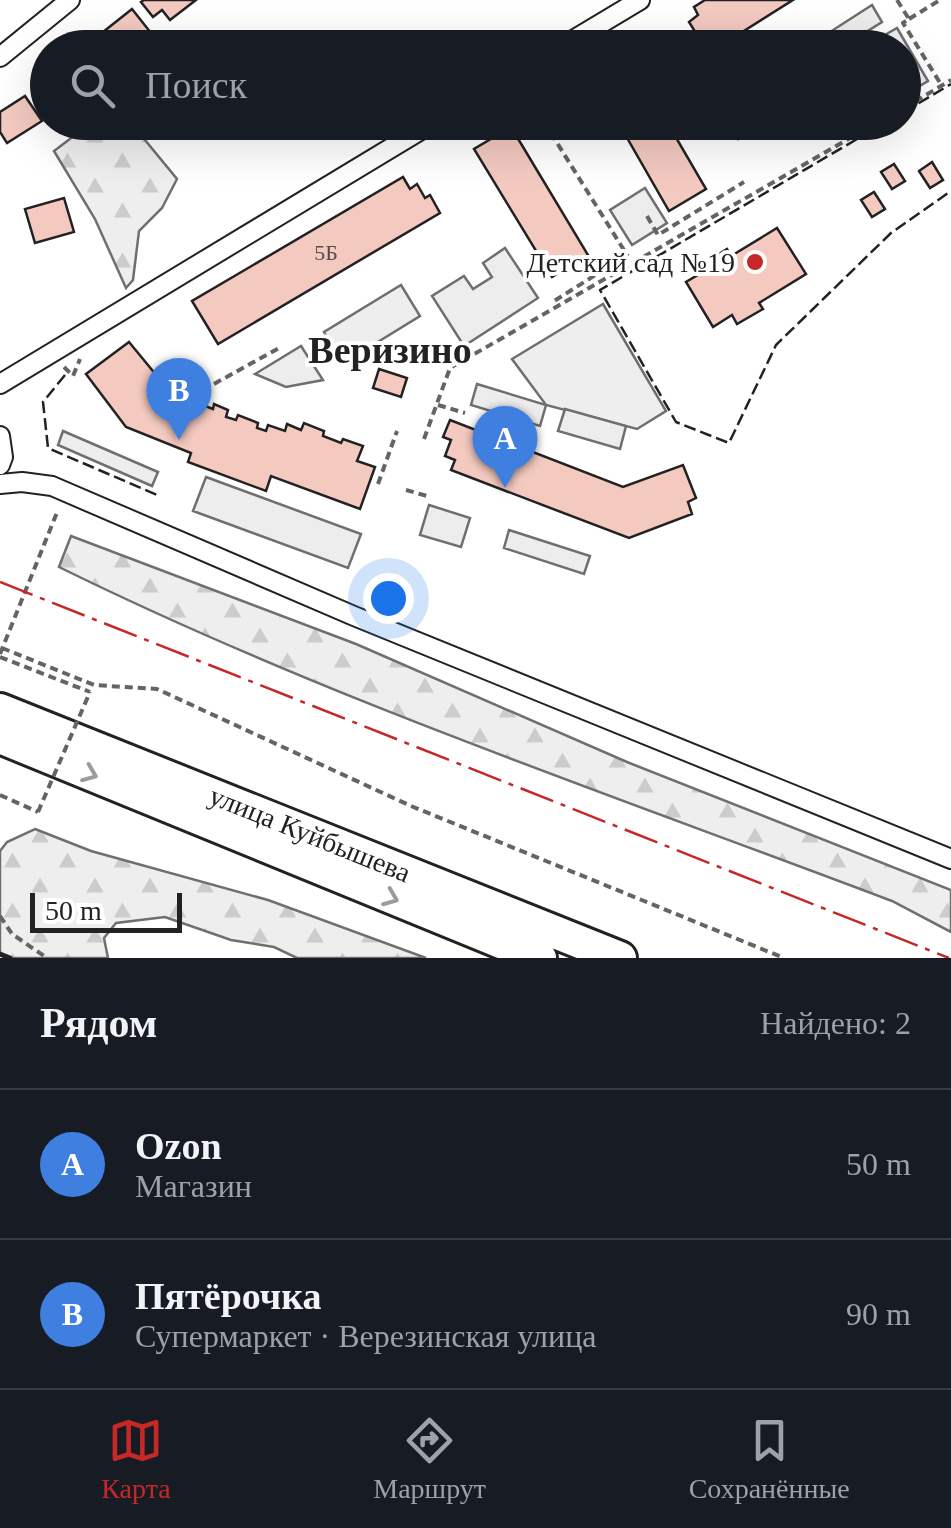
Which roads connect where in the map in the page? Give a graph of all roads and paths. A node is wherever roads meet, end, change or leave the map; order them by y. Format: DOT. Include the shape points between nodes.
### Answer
graph roads {
  1 [pos="70,0"];
  2 [pos="640,0"];
  3 [pos="898,0"];
  4 [pos="940,0"];
  5 [pos="909,19"];
  6 [pos="34,30"];
  7 [pos="590,30"];
  8 [pos="907,30"];
  9 [pos="30,33"];
  10 [pos="921,52"];
  11 [pos="0,58"];
  12 [pos="951,80"];
  13 [pos="942,86"];
  14 [pos="921,98"];
  15 [pos="404,140"];
  16 [pos="555,140"];
  17 [pos="847,140"];
  18 [pos="744,182"];
  19 [pos="647,216"];
  20 [pos="560,297"];
  21 [pos="552,303"];
  22 [pos="565,304"];
  23 [pos="279,348"];
  24 [pos="64,366"];
  25 [pos="73,376"];
  26 [pos="0,384"];
  27 [pos="214,384"];
  28 [pos="438,405"];
  29 [pos="465,412"];
  30 [pos="397,430"];
  31 [pos="0,436"];
  32 [pos="424,439"];
  33 [pos="0,465"];
  34 [pos="0,484"];
  35 [pos="378,484"];
  36 [pos="406,490"];
  37 [pos="66,491"];
  38 [pos="427,496"];
  39 [pos="1,653"];
  40 [pos="0,710"];
  41 [pos="0,737"];
  42 [pos="0,795"];
  43 [pos="951,859"];
  44 [pos="0,916"];
  45 [pos="47,958"];
  46 [pos="540,958"];
  47 [pos="620,958"];
  48 [pos="784,958"];
  1 -- 6 [label="street"];
  2 -- 7 [label="street"];
  3 -- 5 [label="path"];
  4 -- 5 [label="path"];
  5 -- 8 [label="path" via="903,23"];
  9 -- 11 [label="street"];
  10 -- 13 [label="path"];
  12 -- 13 [label="path"];
  13 -- 14 [label="path"];
  15 -- 26 [label="street"];
  16 -- 20 [label="path" via="627,255"];
  17 -- 22 [label="path"];
  18 -- 19 [label="path" via="658,235"];
  20 -- 21 [label="path"];
  20 -- 22 [label="path"];
  22 -- 28 [label="path" via="450,368"];
  23 -- 27 [label="path"];
  24 -- 25 [label="path"];
  28 -- 29 [label="path"];
  28 -- 32 [label="path"];
  30 -- 35 [label="path"];
  31 -- 33 [label="street"];
  34 -- 37 [label="street"];
  36 -- 38 [label="path"];
  37 -- 39 [label="path"];
  37 -- 43 [label="street"];
  39 -- 42 [label="path, bridge" via="90,692 38,812"];
  39 -- 48 [label="path" via="94,685 157,689 411,806"];
  40 -- 47 [label="highway, улица Куйбышева"];
  41 -- 46 [label="highway, улица Куйбышева, one-way"];
  44 -- 45 [label="path" via="12,934"];
}
